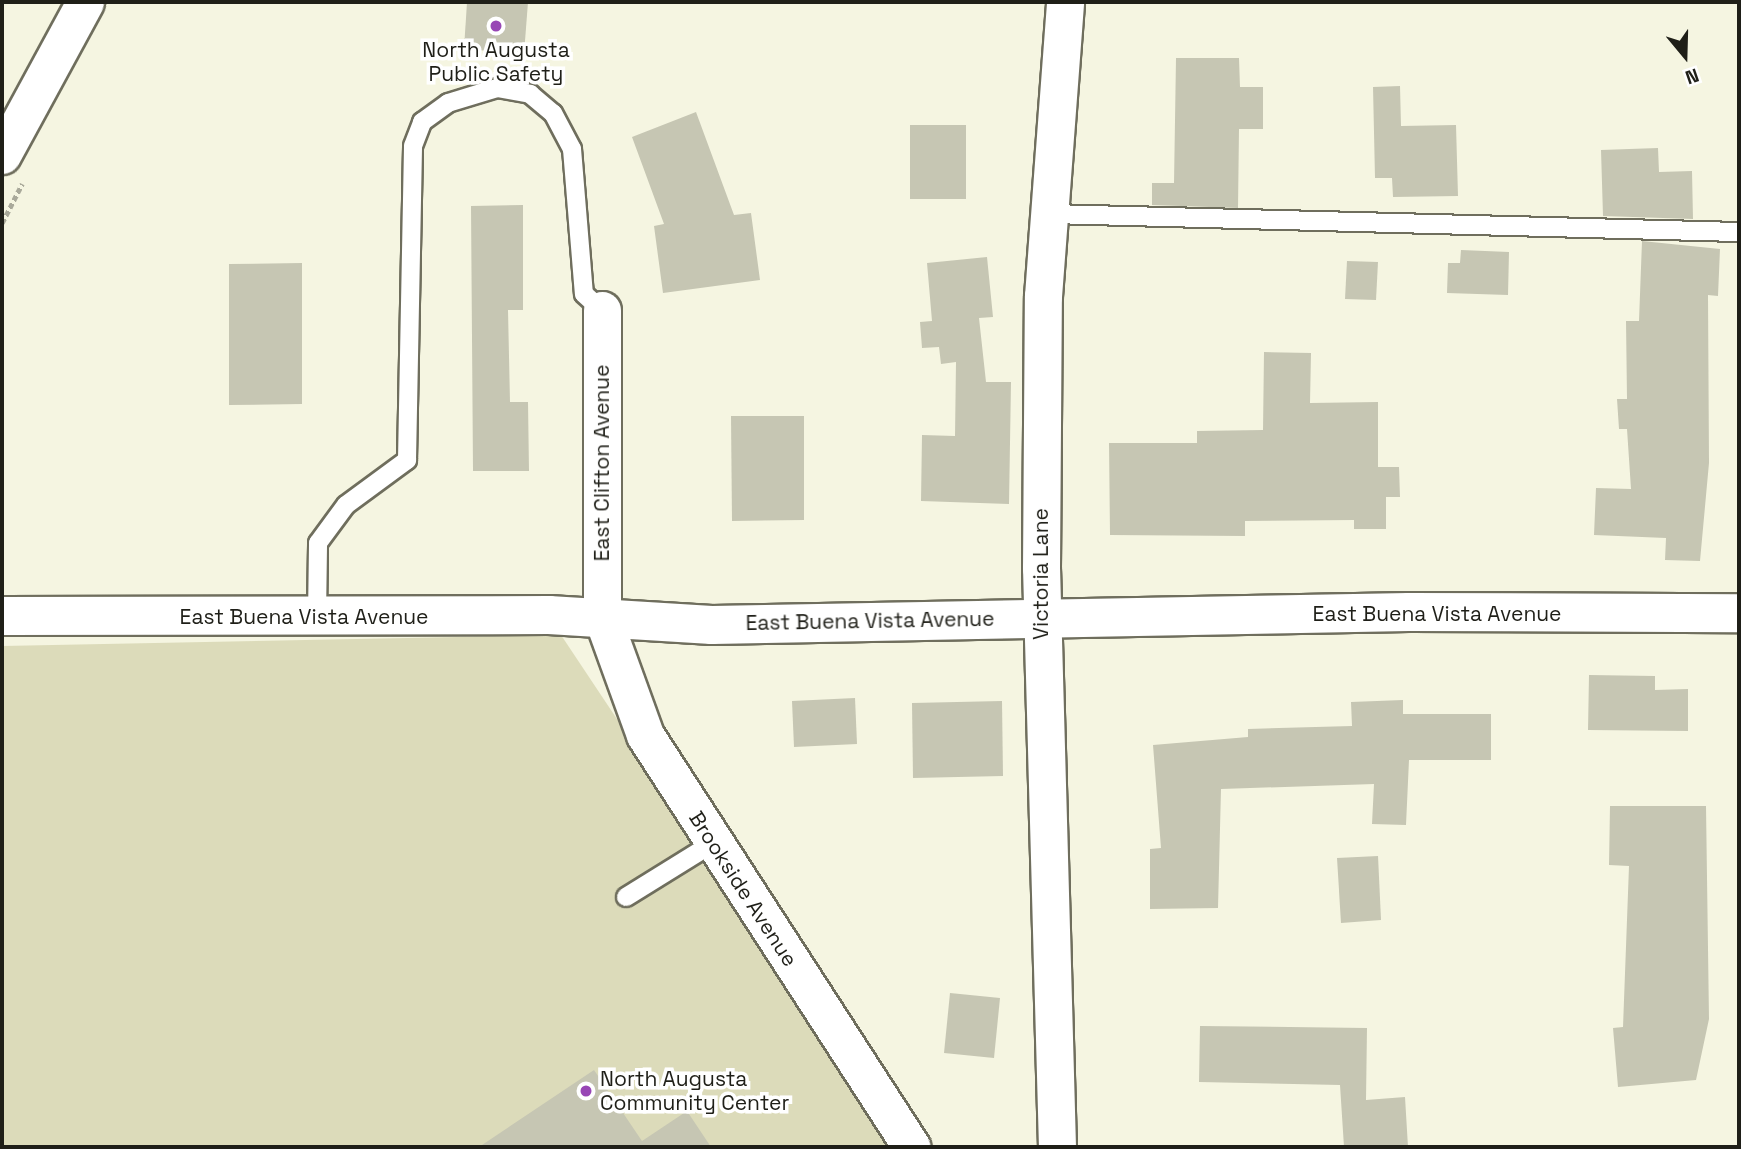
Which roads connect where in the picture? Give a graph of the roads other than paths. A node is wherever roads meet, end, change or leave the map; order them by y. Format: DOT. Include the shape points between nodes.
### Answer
graph roads {
  1 [pos="85,2"];
  2 [pos="1065,2"];
  3 [pos="2,155"];
  4 [pos="1051,214"];
  5 [pos="1739,232"];
  6 [pos="602,310"];
  7 [pos="1739,613"];
  8 [pos="602,616"];
  9 [pos="2,617"];
  10 [pos="317,617"];
  11 [pos="1041,618"];
  12 [pos="713,843"];
  13 [pos="626,897"];
  14 [pos="912,1147"];
  15 [pos="1057,1147"];
  1 -- 3 [label="street"];
  2 -- 4 [label="street, Victoria Lane"];
  4 -- 5 [label="lane"];
  4 -- 11 [label="street, Victoria Lane" via="1043,296"];
  6 -- 8 [label="street, East Clifton Avenue"];
  6 -- 10 [label="lane" via="584,294 572,149 553,113 530,94 497,88 448,103 422,122 413,146 407,460 346,505 318,543"];
  7 -- 11 [label="main road, East Buena Vista Avenue"];
  8 -- 10 [label="main road, East Buena Vista Avenue"];
  8 -- 11 [label="main road, East Buena Vista Avenue" via="712,625"];
  8 -- 12 [label="street, Brookside Avenue" via="645,736"];
  9 -- 10 [label="main road, East Buena Vista Avenue"];
  11 -- 15 [label="street, Victoria Lane"];
  12 -- 13 [label="lane"];
  12 -- 14 [label="street, Brookside Avenue"];
}
